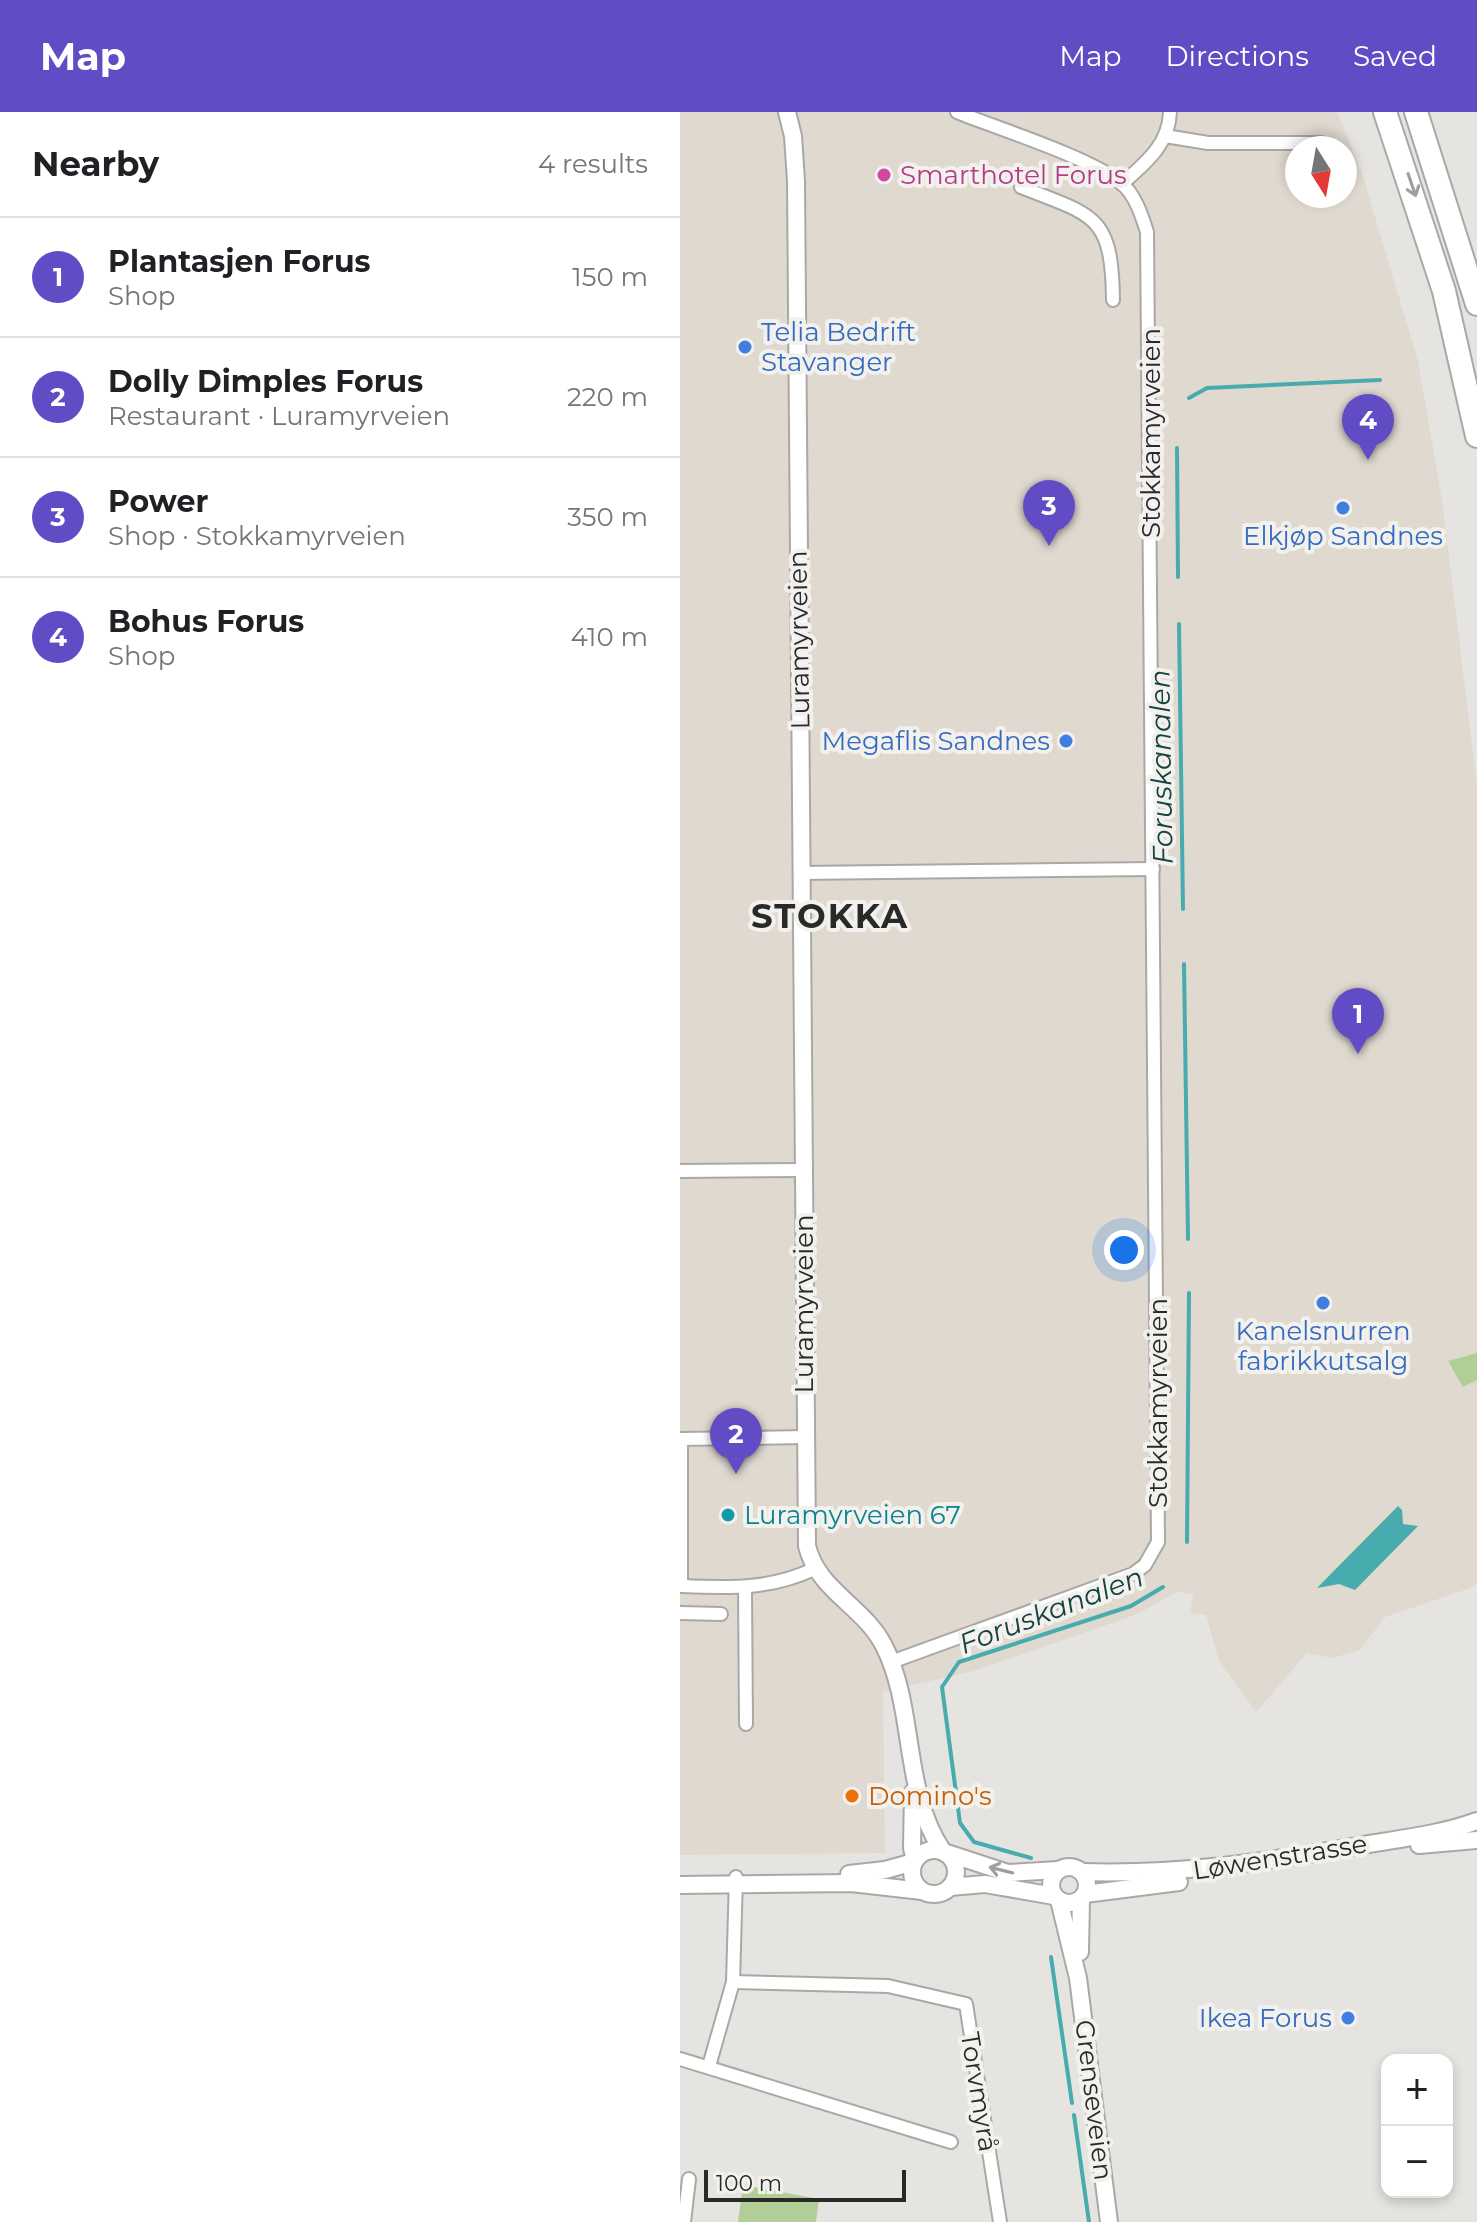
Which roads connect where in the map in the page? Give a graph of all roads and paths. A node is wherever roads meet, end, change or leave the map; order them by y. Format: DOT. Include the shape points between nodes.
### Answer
graph roads {
  1 [pos="787,112"];
  2 [pos="957,112"];
  3 [pos="1170,112"];
  4 [pos="1385,112"];
  5 [pos="1416,112"];
  6 [pos="1165,136"];
  7 [pos="1285,143"];
  8 [pos="1122,184"];
  9 [pos="1021,187"];
  10 [pos="1113,300"];
  11 [pos="1477,304"];
  12 [pos="1477,436"];
  13 [pos="1153,869"];
  14 [pos="800,873"];
  15 [pos="803,1170"];
  16 [pos="680,1171"];
  17 [pos="805,1437"];
  18 [pos="680,1439"];
  19 [pos="814,1569"];
  20 [pos="680,1586"];
  21 [pos="745,1589"];
  22 [pos="680,1613"];
  23 [pos="721,1614"];
  24 [pos="891,1662"];
  25 [pos="746,1724"];
  26 [pos="913,1767"];
  27 [pos="1477,1821"];
  28 [pos="1477,1840"];
  29 [pos="944,1852"];
  30 [pos="915,1861"];
  31 [pos="1058,1870"];
  32 [pos="1082,1872"];
  33 [pos="680,1876"];
  34 [pos="736,1881"];
  35 [pos="680,1885"];
  36 [pos="950,1887"];
  37 [pos="922,1891"];
  38 [pos="1083,1896"];
  39 [pos="1057,1898"];
  40 [pos="1078,1978"];
  41 [pos="733,1982"];
  42 [pos="680,2059"];
  43 [pos="709,2066"];
  44 [pos="951,2142"];
  45 [pos="689,2179"];
  46 [pos="684,2222"];
  47 [pos="1000,2222"];
  48 [pos="1109,2222"];
  1 -- 14 [label="street, Luramyrveien" via="796,181"];
  2 -- 8 [label="street"];
  3 -- 6 [label="street"];
  4 -- 12 [label="highway, one-way" via="1444,291"];
  5 -- 11 [label="highway"];
  6 -- 7 [label="street" via="1208,143"];
  6 -- 8 [label="street"];
  8 -- 13 [label="street, Stokkamyrveien" via="1140,212 1149,251"];
  9 -- 10 [label="street" via="1098,224 1109,248"];
  13 -- 14 [label="street"];
  13 -- 24 [label="street, Stokkamyrveien" via="1158,1542 1133,1574"];
  14 -- 15 [label="street, Luramyrveien"];
  15 -- 16 [label="street"];
  15 -- 17 [label="street, Luramyrveien"];
  17 -- 18 [label="street"];
  17 -- 19 [label="street, Luramyrveien" via="805,1530"];
  18 -- 20 [label="street"];
  19 -- 21 [label="street" via="789,1582"];
  19 -- 24 [label="street" via="875,1631"];
  20 -- 21 [label="street"];
  21 -- 25 [label="street"];
  22 -- 23 [label="street"];
  24 -- 26 [label="street"];
  26 -- 29 [label="street" via="928,1826"];
  26 -- 30 [label="street"];
  27 -- 32 [label="street, Løwenstrasse" via="1219,1868"];
  28 -- 38 [label="street, Løwenstrasse"];
  29 -- 30 [label="street" via="929,1850"];
  31 -- 29 [label="street, one-way" via="1008,1873"];
  29 -- 36 [label="street" via="956,1868"];
  30 -- 34 [label="street" via="850,1874"];
  30 -- 37 [label="street" via="912,1875"];
  31 -- 32 [label="street"];
  31 -- 39 [label="street" via="1052,1880"];
  32 -- 38 [label="street" via="1087,1882"];
  33 -- 34 [label="street"];
  34 -- 35 [label="street"];
  34 -- 37 [label="street" via="851,1883"];
  34 -- 41 [label="street"];
  36 -- 37 [label="street" via="937,1894"];
  36 -- 39 [label="street" via="985,1884"];
  38 -- 39 [label="street" via="1070,1903"];
  38 -- 40 [label="street, Grenseveien"];
  39 -- 40 [label="street, Grenseveien"];
  40 -- 48 [label="street, Grenseveien"];
  41 -- 43 [label="street"];
  41 -- 47 [label="street, Torvmyrå" via="888,1986 966,2004"];
  42 -- 43 [label="street, Torvmyrå"];
  43 -- 44 [label="street, Torvmyrå"];
  45 -- 46 [label="street"];
}
